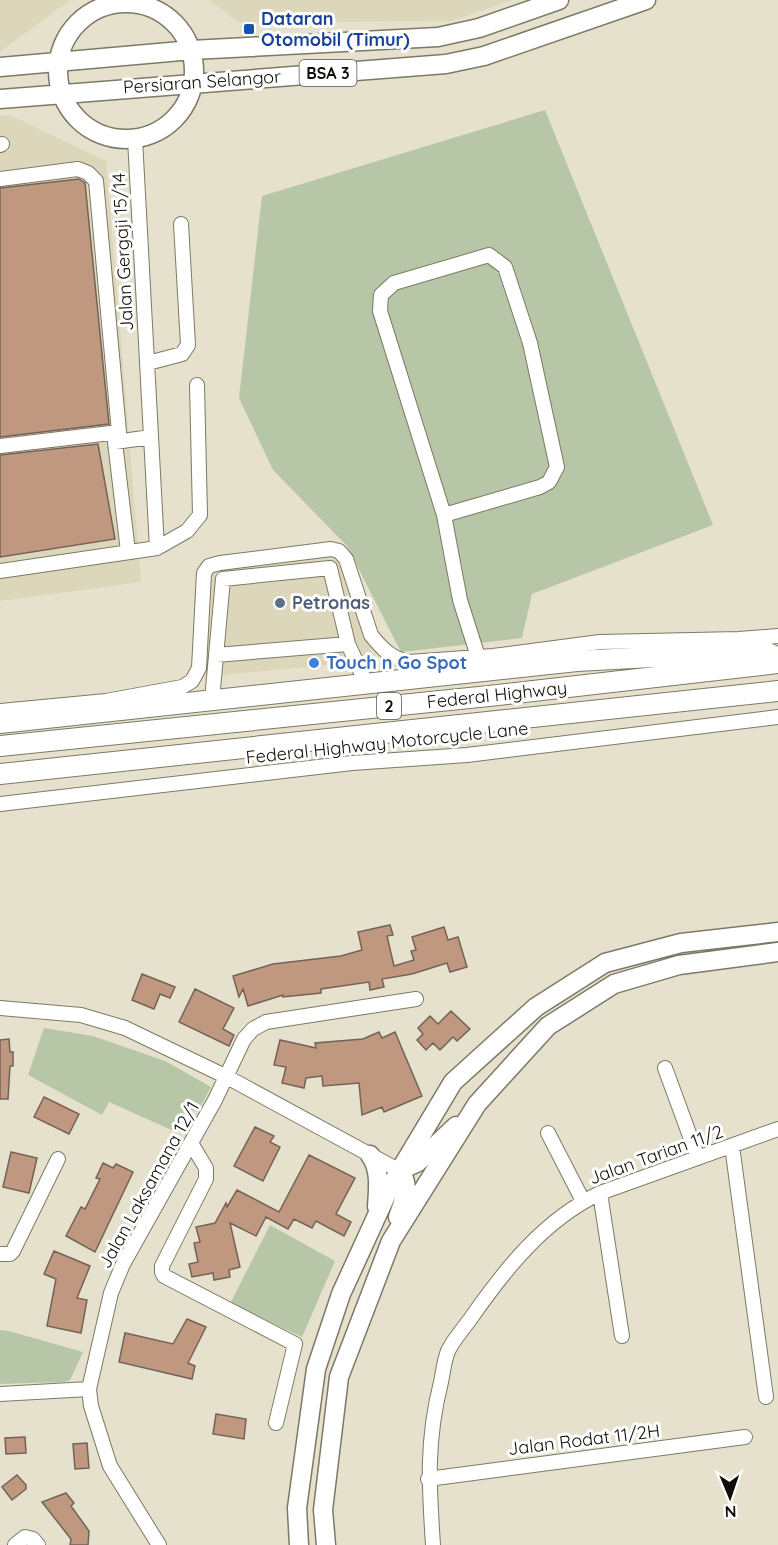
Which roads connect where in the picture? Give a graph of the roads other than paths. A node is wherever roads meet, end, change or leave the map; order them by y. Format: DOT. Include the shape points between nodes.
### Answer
graph roads {
  1 [pos="559,0"];
  2 [pos="646,0"];
  3 [pos="122,2"];
  4 [pos="192,50"];
  5 [pos="58,60"];
  6 [pos="0,67"];
  7 [pos="194,83"];
  8 [pos="62,93"];
  9 [pos="0,99"];
  10 [pos="135,139"];
  11 [pos="0,178"];
  12 [pos="181,224"];
  13 [pos="148,363"];
  14 [pos="197,385"];
  15 [pos="152,437"];
  16 [pos="0,446"];
  17 [pos="444,515"];
  18 [pos="157,548"];
  19 [pos="128,552"];
  20 [pos="251,560"];
  21 [pos="0,571"];
  22 [pos="253,576"];
  23 [pos="778,636"];
  24 [pos="348,644"];
  25 [pos="216,655"];
  26 [pos="778,657"];
  27 [pos="778,663"];
  28 [pos="480,664"];
  29 [pos="366,683"];
  30 [pos="778,691"];
  31 [pos="212,700"];
  32 [pos="0,711"];
  33 [pos="778,717"];
  34 [pos="0,723"];
  35 [pos="0,746"];
  36 [pos="0,774"];
  37 [pos="0,804"];
  38 [pos="778,932"];
  39 [pos="778,952"];
  40 [pos="416,999"];
  41 [pos="0,1008"];
  42 [pos="665,1068"];
  43 [pos="227,1077"];
  44 [pos="472,1112"];
  45 [pos="778,1129"];
  46 [pos="548,1133"];
  47 [pos="191,1143"];
  48 [pos="732,1146"];
  49 [pos="698,1158"];
  50 [pos="58,1159"];
  51 [pos="384,1163"];
  52 [pos="600,1193"];
  53 [pos="583,1202"];
  54 [pos="376,1218"];
  55 [pos="391,1241"];
  56 [pos="0,1254"];
  57 [pos="622,1336"];
  58 [pos="89,1389"];
  59 [pos="0,1394"];
  60 [pos="766,1397"];
  61 [pos="276,1423"];
  62 [pos="745,1437"];
  63 [pos="428,1479"];
  64 [pos="15,1545"];
  65 [pos="38,1545"];
  66 [pos="159,1545"];
  67 [pos="299,1545"];
  68 [pos="326,1545"];
  69 [pos="433,1545"];
  1 -- 4 [label="main road, Persiaran Selangor / BSA 3" via="479,28 438,37"];
  2 -- 7 [label="main road, Persiaran Selangor / BSA 3" via="465,61"];
  3 -- 4 [label="main road" via="165,15 181,30"];
  3 -- 5 [label="main road" via="99,9 80,21 66,39"];
  4 -- 5 [label="main road, Persiaran Selangor / BSA 3"];
  4 -- 7 [label="main road"];
  5 -- 6 [label="main road, Persiaran Selangor / BSA 3"];
  5 -- 8 [label="main road"];
  7 -- 8 [label="main road, Persiaran Selangor / BSA 3"];
  7 -- 10 [label="main road" via="187,104 174,121 156,133"];
  8 -- 9 [label="main road, Persiaran Selangor / BSA 3"];
  8 -- 10 [label="main road" via="72,113 90,129 112,138"];
  10 -- 13 [label="street, Jalan Gergaji 15/14"];
  11 -- 16 [label="street" via="78,170 96,181 119,432"];
  12 -- 13 [label="street" via="188,345 182,354"];
  13 -- 15 [label="street, Jalan Gergaji 15/14"];
  14 -- 18 [label="street" via="200,515 187,531"];
  15 -- 18 [label="street, Jalan Gergaji 15/14"];
  15 -- 19 [label="street" via="115,442"];
  17 -- 17 [label="street" via="540,486 549,482 557,467 530,343 505,267 489,255 394,283 381,295 380,311"];
  17 -- 28 [label="street" via="460,600"];
  18 -- 19 [label="street"];
  19 -- 21 [label="street"];
  20 -- 22 [label="street"];
  20 -- 28 [label="street" via="339,551 346,559 371,635 397,660"];
  20 -- 32 [label="street" via="209,566 204,573 199,668 192,681 166,691 106,701"];
  22 -- 24 [label="street" via="330,568"];
  22 -- 25 [label="street" via="223,579"];
  23 -- 28 [label="street" via="600,642"];
  24 -- 25 [label="street"];
  24 -- 29 [label="street"];
  25 -- 31 [label="street"];
  26 -- 28 [label="highway" via="764,651"];
  27 -- 35 [label="highway, Federal Highway / 2"];
  28 -- 29 [label="highway"];
  29 -- 31 [label="highway"];
  30 -- 36 [label="highway, Federal Highway / 2"];
  31 -- 34 [label="highway"];
  33 -- 37 [label="street, Federal Highway Motorcycle Lane" via="467,755 352,763"];
  38 -- 51 [label="main road" via="681,944 605,963 536,1007 453,1082 411,1152"];
  39 -- 44 [label="main road" via="679,965 614,984 548,1026"];
  40 -- 43 [label="street, Jalan Laksamana 12/1" via="266,1022 244,1039"];
  41 -- 43 [label="street" via="104,1020"];
  42 -- 49 [label="street"];
  43 -- 47 [label="street, Jalan Laksamana 12/1"];
  43 -- 51 [label="street"];
  44 -- 51 [label="main road" via="418,1162"];
  44 -- 55 [label="main road"];
  45 -- 48 [label="street, Jalan Tarian 11/2"];
  46 -- 53 [label="street"];
  47 -- 58 [label="street, Jalan Laksamana 12/1" via="123,1264 111,1293"];
  47 -- 61 [label="street" via="206,1168 206,1179 162,1272 294,1344"];
  48 -- 49 [label="street, Jalan Tarian 11/2"];
  48 -- 60 [label="street"];
  49 -- 52 [label="street, Jalan Tarian 11/2"];
  50 -- 56 [label="street" via="13,1251"];
  51 -- 54 [label="main road"];
  51 -- 54 [label="main road" via="375,1162"];
  51 -- 55 [label="main road" via="406,1180 406,1195"];
  52 -- 53 [label="street, Jalan Tarian 11/2"];
  52 -- 57 [label="street"];
  53 -- 63 [label="street, Jalan Tarian 11/2" via="554,1221 522,1252 448,1351 430,1441"];
  54 -- 67 [label="main road" via="341,1294 316,1369 297,1508"];
  55 -- 68 [label="main road" via="339,1377 323,1510"];
  58 -- 59 [label="street"];
  58 -- 66 [label="street, Jalan Laksamana 12/1" via="110,1466"];
  62 -- 63 [label="street, Jalan Rodat 11/2H"];
  63 -- 69 [label="street, Jalan Tarian 11/2"];
  64 -- 65 [label="street" via="25,1537"];
}
